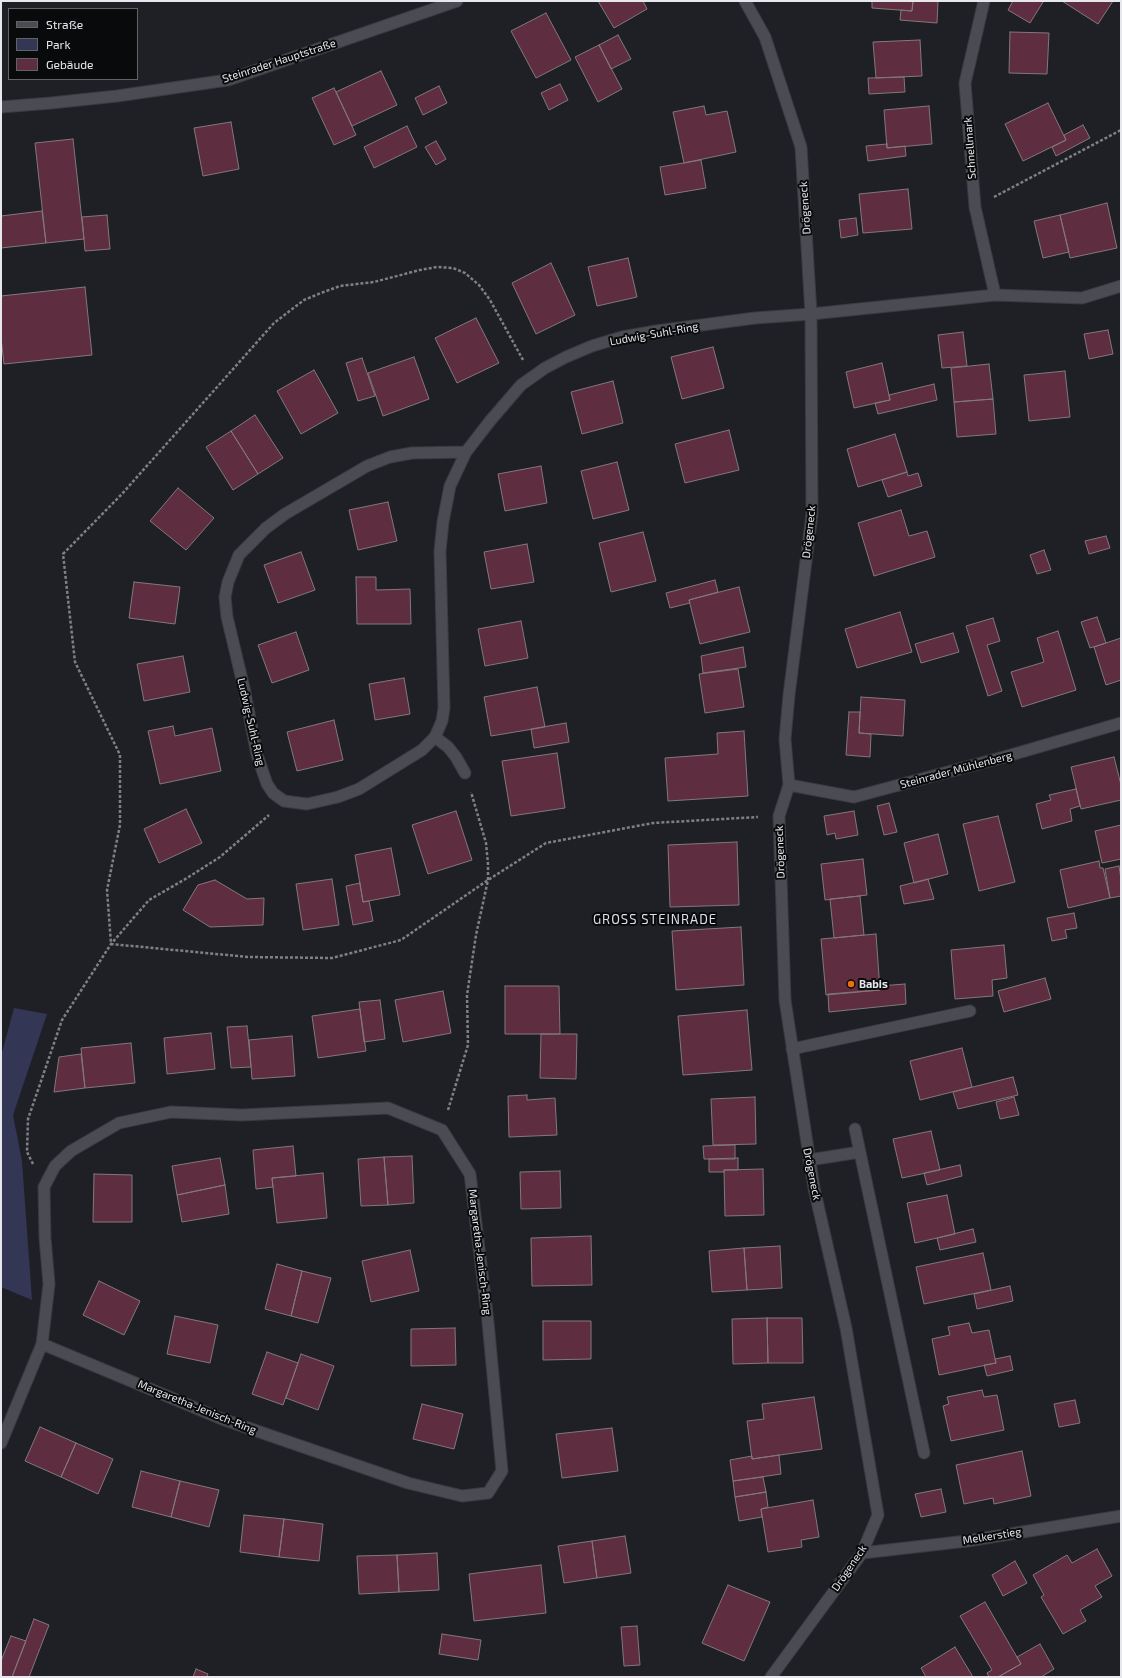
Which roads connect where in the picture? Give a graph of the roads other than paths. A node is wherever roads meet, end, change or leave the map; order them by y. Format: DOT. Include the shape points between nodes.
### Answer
graph roads {
  1 [pos="457,1"];
  2 [pos="745,1"];
  3 [pos="984,1"];
  4 [pos="1,107"];
  5 [pos="1121,286"];
  6 [pos="995,295"];
  7 [pos="811,314"];
  8 [pos="466,452"];
  9 [pos="1121,723"];
  10 [pos="435,737"];
  11 [pos="465,773"];
  12 [pos="789,785"];
  13 [pos="970,1011"];
  14 [pos="792,1049"];
  15 [pos="855,1129"];
  16 [pos="860,1152"];
  17 [pos="809,1160"];
  18 [pos="42,1344"];
  19 [pos="1,1443"];
  20 [pos="924,1453"];
  21 [pos="1121,1516"];
  22 [pos="862,1553"];
  23 [pos="771,1677"];
  1 -- 4 [label="street, Steinrader Hauptstraße" via="228,80 109,97"];
  2 -- 7 [label="street, Drögeneck" via="765,37 801,147"];
  3 -- 6 [label="street, Schnellmark" via="965,84 975,207"];
  5 -- 6 [label="street" via="1082,298"];
  6 -- 7 [label="street"];
  7 -- 8 [label="street, Ludwig-Suhl-Ring" via="740,320 622,337 592,346 566,357 521,385"];
  7 -- 12 [label="street, Drögeneck" via="812,514 785,739"];
  8 -- 10 [label="street, Ludwig-Suhl-Ring" via="450,486 443,522 440,551 444,708"];
  8 -- 10 [label="street, Ludwig-Suhl-Ring" via="412,453 390,457 367,466 285,514 266,528 240,555 228,582 225,597 227,617 257,755 267,784 273,793 284,801 307,804 359,789 422,750"];
  9 -- 12 [label="street, Steinrader Mühlenberg" via="1018,754 854,797"];
  10 -- 11 [label="street" via="448,747"];
  12 -- 14 [label="street, Drögeneck" via="779,816 785,1000"];
  13 -- 14 [label="street"];
  14 -- 17 [label="street, Drögeneck"];
  15 -- 16 [label="street"];
  16 -- 17 [label="street"];
  16 -- 20 [label="street"];
  17 -- 22 [label="street, Drögeneck" via="846,1328 878,1515"];
  18 -- 18 [label="street, Margaretha-Jenisch-Ring" via="49,1284 44,1187 54,1166 71,1151 119,1123 170,1112 242,1115 388,1108 442,1130 470,1174 488,1322 502,1471 488,1493 462,1496 400,1481 222,1420"];
  18 -- 19 [label="street"];
  21 -- 22 [label="street, Melkerstieg" via="967,1541"];
  22 -- 23 [label="street, Drögeneck"];
}
